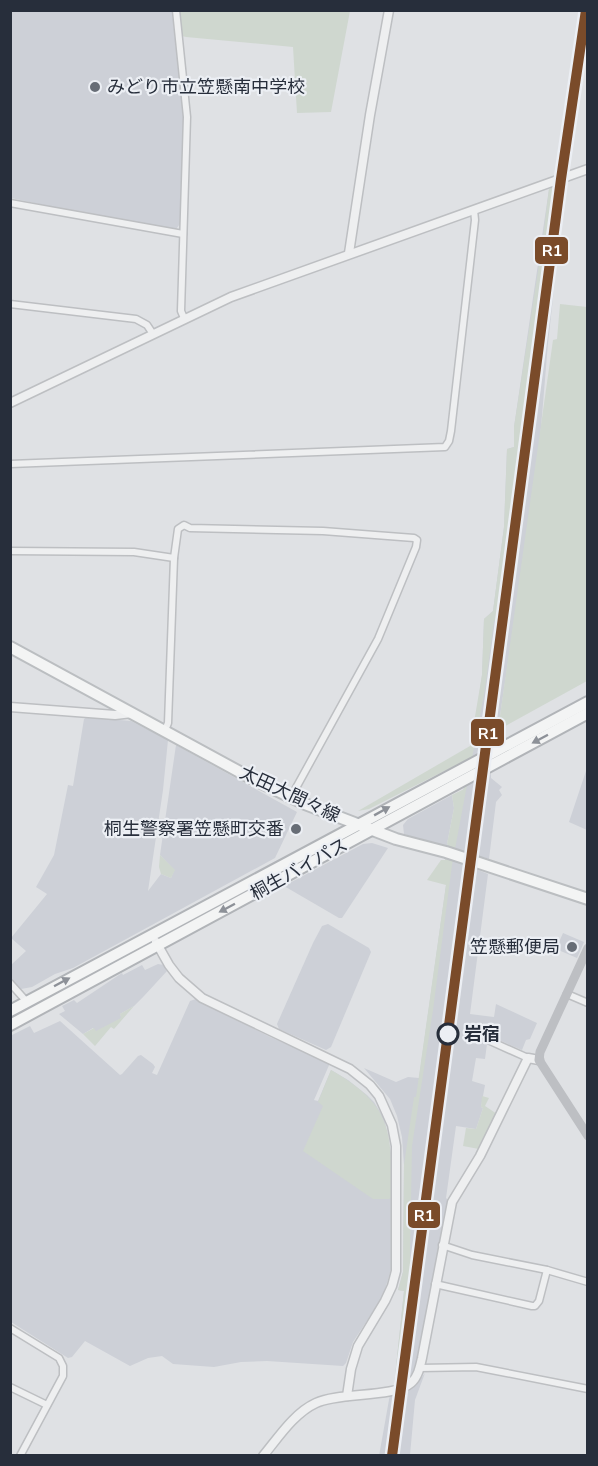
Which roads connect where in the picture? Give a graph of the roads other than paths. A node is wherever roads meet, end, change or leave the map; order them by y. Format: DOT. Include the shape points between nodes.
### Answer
graph roads {
  1 [pos="176,10"];
  2 [pos="389,10"];
  3 [pos="588,169"];
  4 [pos="10,203"];
  5 [pos="474,210"];
  6 [pos="183,234"];
  7 [pos="349,253"];
  8 [pos="10,304"];
  9 [pos="184,318"];
  10 [pos="153,334"];
  11 [pos="10,403"];
  12 [pos="10,464"];
  13 [pos="10,551"];
  14 [pos="174,558"];
  15 [pos="10,647"];
  16 [pos="588,702"];
  17 [pos="10,707"];
  18 [pos="132,713"];
  19 [pos="588,713"];
  20 [pos="165,730"];
  21 [pos="291,797"];
  22 [pos="357,824"];
  23 [pos="372,830"];
  24 [pos="588,899"];
  25 [pos="152,934"];
  26 [pos="158,945"];
  27 [pos="588,948"];
  28 [pos="10,983"];
  29 [pos="567,994"];
  30 [pos="27,1002"];
  31 [pos="588,1003"];
  32 [pos="10,1011"];
  33 [pos="10,1025"];
  34 [pos="490,1041"];
  35 [pos="528,1058"];
  36 [pos="539,1060"];
  37 [pos="588,1136"];
  38 [pos="442,1245"];
  39 [pos="547,1270"];
  40 [pos="588,1282"];
  41 [pos="435,1284"];
  42 [pos="10,1328"];
  43 [pos="420,1368"];
  44 [pos="10,1387"];
  45 [pos="588,1389"];
  46 [pos="347,1396"];
  47 [pos="47,1405"];
  48 [pos="20,1455"];
  49 [pos="263,1455"];
  1 -- 6 [label="street" via="188,117"];
  2 -- 7 [label="street"];
  3 -- 5 [label="street"];
  4 -- 6 [label="street"];
  5 -- 7 [label="street"];
  5 -- 12 [label="street" via="451,430 445,447"];
  6 -- 9 [label="street"];
  7 -- 9 [label="street"];
  8 -- 10 [label="street" via="136,319"];
  9 -- 10 [label="street"];
  10 -- 11 [label="street"];
  13 -- 14 [label="street" via="134,552"];
  14 -- 20 [label="street"];
  14 -- 21 [label="street" via="176,532 184,525 417,540 378,639"];
  15 -- 18 [label="main road, 太田大間々線"];
  22 -- 16 [label="main road, 桐生バイパス, one-way"];
  17 -- 18 [label="street"];
  18 -- 20 [label="main road, 太田大間々線"];
  19 -- 23 [label="main road, 桐生バイパス, one-way"];
  20 -- 21 [label="main road, 太田大間々線"];
  21 -- 22 [label="main road, 太田大間々線"];
  22 -- 23 [label="main road, 太田大間々線"];
  22 -- 25 [label="main road, 桐生バイパス"];
  23 -- 24 [label="main road, 太田大間々線"];
  23 -- 26 [label="main road, 桐生バイパス, one-way"];
  25 -- 26 [label="street"];
  30 -- 25 [label="main road, 桐生バイパス, one-way"];
  26 -- 33 [label="main road, 桐生バイパス"];
  26 -- 46 [label="street" via="179,978 202,998 350,1069 370,1085 389,1115 396,1146 396,1271 385,1301 358,1346"];
  27 -- 29 [label="main road"];
  28 -- 30 [label="street"];
  29 -- 31 [label="street"];
  29 -- 36 [label="main road"];
  30 -- 32 [label="main road, 桐生バイパス"];
  34 -- 35 [label="street"];
  35 -- 36 [label="street"];
  35 -- 38 [label="street" via="480,1156 454,1196"];
  36 -- 37 [label="main road"];
  38 -- 39 [label="street"];
  38 -- 41 [label="street"];
  39 -- 40 [label="street"];
  39 -- 41 [label="street" via="538,1304 532,1306"];
  41 -- 43 [label="street"];
  42 -- 47 [label="street" via="62,1362 63,1377"];
  43 -- 45 [label="street" via="476,1367"];
  43 -- 46 [label="street" via="414,1381 405,1387"];
  44 -- 47 [label="street"];
  46 -- 49 [label="street" via="319,1401 306,1408"];
  47 -- 48 [label="street"];
}
